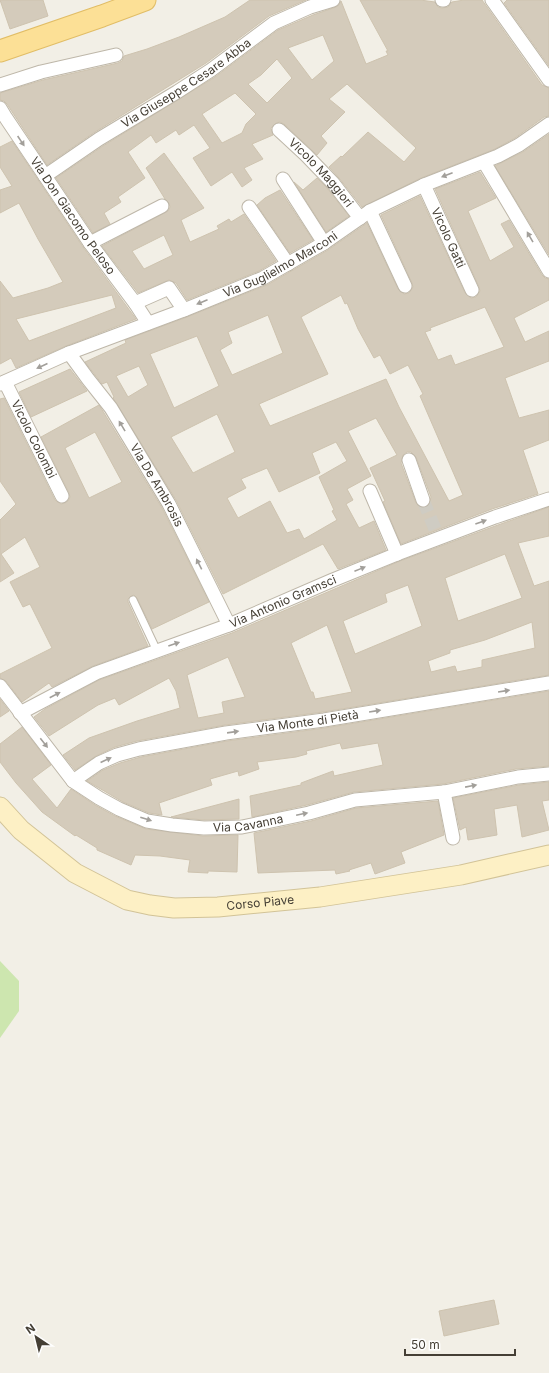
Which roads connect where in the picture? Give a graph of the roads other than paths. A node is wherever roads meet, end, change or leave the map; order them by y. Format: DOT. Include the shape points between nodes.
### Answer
graph roads {
  1 [pos="145,0"];
  2 [pos="332,0"];
  3 [pos="497,2"];
  4 [pos="0,49"];
  5 [pos="116,55"];
  6 [pos="549,80"];
  7 [pos="0,85"];
  8 [pos="0,108"];
  9 [pos="549,124"];
  10 [pos="279,130"];
  11 [pos="484,162"];
  12 [pos="45,176"];
  13 [pos="283,179"];
  14 [pos="424,185"];
  15 [pos="162,206"];
  16 [pos="249,207"];
  17 [pos="365,215"];
  18 [pos="90,243"];
  19 [pos="324,243"];
  20 [pos="288,264"];
  21 [pos="549,271"];
  22 [pos="405,286"];
  23 [pos="472,290"];
  24 [pos="135,303"];
  25 [pos="184,310"];
  26 [pos="148,323"];
  27 [pos="69,353"];
  28 [pos="2,383"];
  29 [pos="409,460"];
  30 [pos="370,491"];
  31 [pos="62,496"];
  32 [pos="549,499"];
  33 [pos="424,500"];
  34 [pos="396,554"];
  35 [pos="133,600"];
  36 [pos="230,625"];
  37 [pos="157,651"];
  38 [pos="549,684"];
  39 [pos="0,686"];
  40 [pos="20,713"];
  41 [pos="549,774"];
  42 [pos="73,781"];
  43 [pos="444,792"];
  44 [pos="0,807"];
  45 [pos="454,838"];
  46 [pos="549,856"];
  1 -- 4 [label="main road"];
  2 -- 12 [label="street, Via Giuseppe Cesare Abba" via="274,23 211,70 99,139"];
  3 -- 6 [label="street"];
  5 -- 7 [label="street" via="41,72"];
  8 -- 12 [label="street, Via Don Giacomo Peloso, one-way"];
  9 -- 11 [label="street, Via Guglielmo Marconi" via="519,144"];
  10 -- 17 [label="street, Vicolo Maggiori"];
  11 -- 14 [label="street, Via Guglielmo Marconi, one-way"];
  21 -- 11 [label="street, one-way"];
  12 -- 18 [label="street, Via Don Giacomo Peloso"];
  13 -- 19 [label="street"];
  14 -- 17 [label="street, Via Guglielmo Marconi"];
  14 -- 23 [label="street, Vicolo Gatti"];
  15 -- 18 [label="street"];
  16 -- 20 [label="street"];
  17 -- 19 [label="street, Via Guglielmo Marconi"];
  17 -- 22 [label="street, Vicolo Maggiori"];
  18 -- 24 [label="street, Via Don Giacomo Peloso"];
  19 -- 20 [label="street, Via Guglielmo Marconi"];
  20 -- 25 [label="street, Via Guglielmo Marconi, one-way" via="263,278"];
  24 -- 25 [label="street" via="169,288"];
  24 -- 26 [label="street, Via Don Giacomo Peloso"];
  25 -- 26 [label="street, Via Guglielmo Marconi"];
  26 -- 27 [label="street, Via Guglielmo Marconi"];
  27 -- 28 [label="street, Via Guglielmo Marconi, one-way"];
  36 -- 27 [label="street, Via De Ambrosis, one-way" via="165,498 111,408"];
  28 -- 31 [label="street, Vicolo Colombi"];
  29 -- 33 [label="street"];
  30 -- 34 [label="street"];
  34 -- 32 [label="street, Via Antonio Gramsci, one-way" via="436,534"];
  36 -- 34 [label="street, Via Antonio Gramsci, one-way"];
  35 -- 37 [label="lane"];
  37 -- 36 [label="street, Via Antonio Gramsci, one-way"];
  40 -- 37 [label="street, Via Antonio Gramsci, one-way" via="96,673"];
  42 -- 38 [label="street, Via Monte di Pietà, one-way" via="99,763 139,749 226,733"];
  39 -- 40 [label="street, Via Cavanna"];
  40 -- 42 [label="street, Via Cavanna, one-way"];
  43 -- 41 [label="street, Via Cavanna, one-way" via="518,777"];
  42 -- 43 [label="street, Via Cavanna, one-way" via="119,809 147,821 204,828 242,827 355,800"];
  43 -- 45 [label="street"];
  44 -- 46 [label="main road, Corso Piave" via="21,830 75,873 127,900 174,908 218,907 320,897 461,875"];
}
